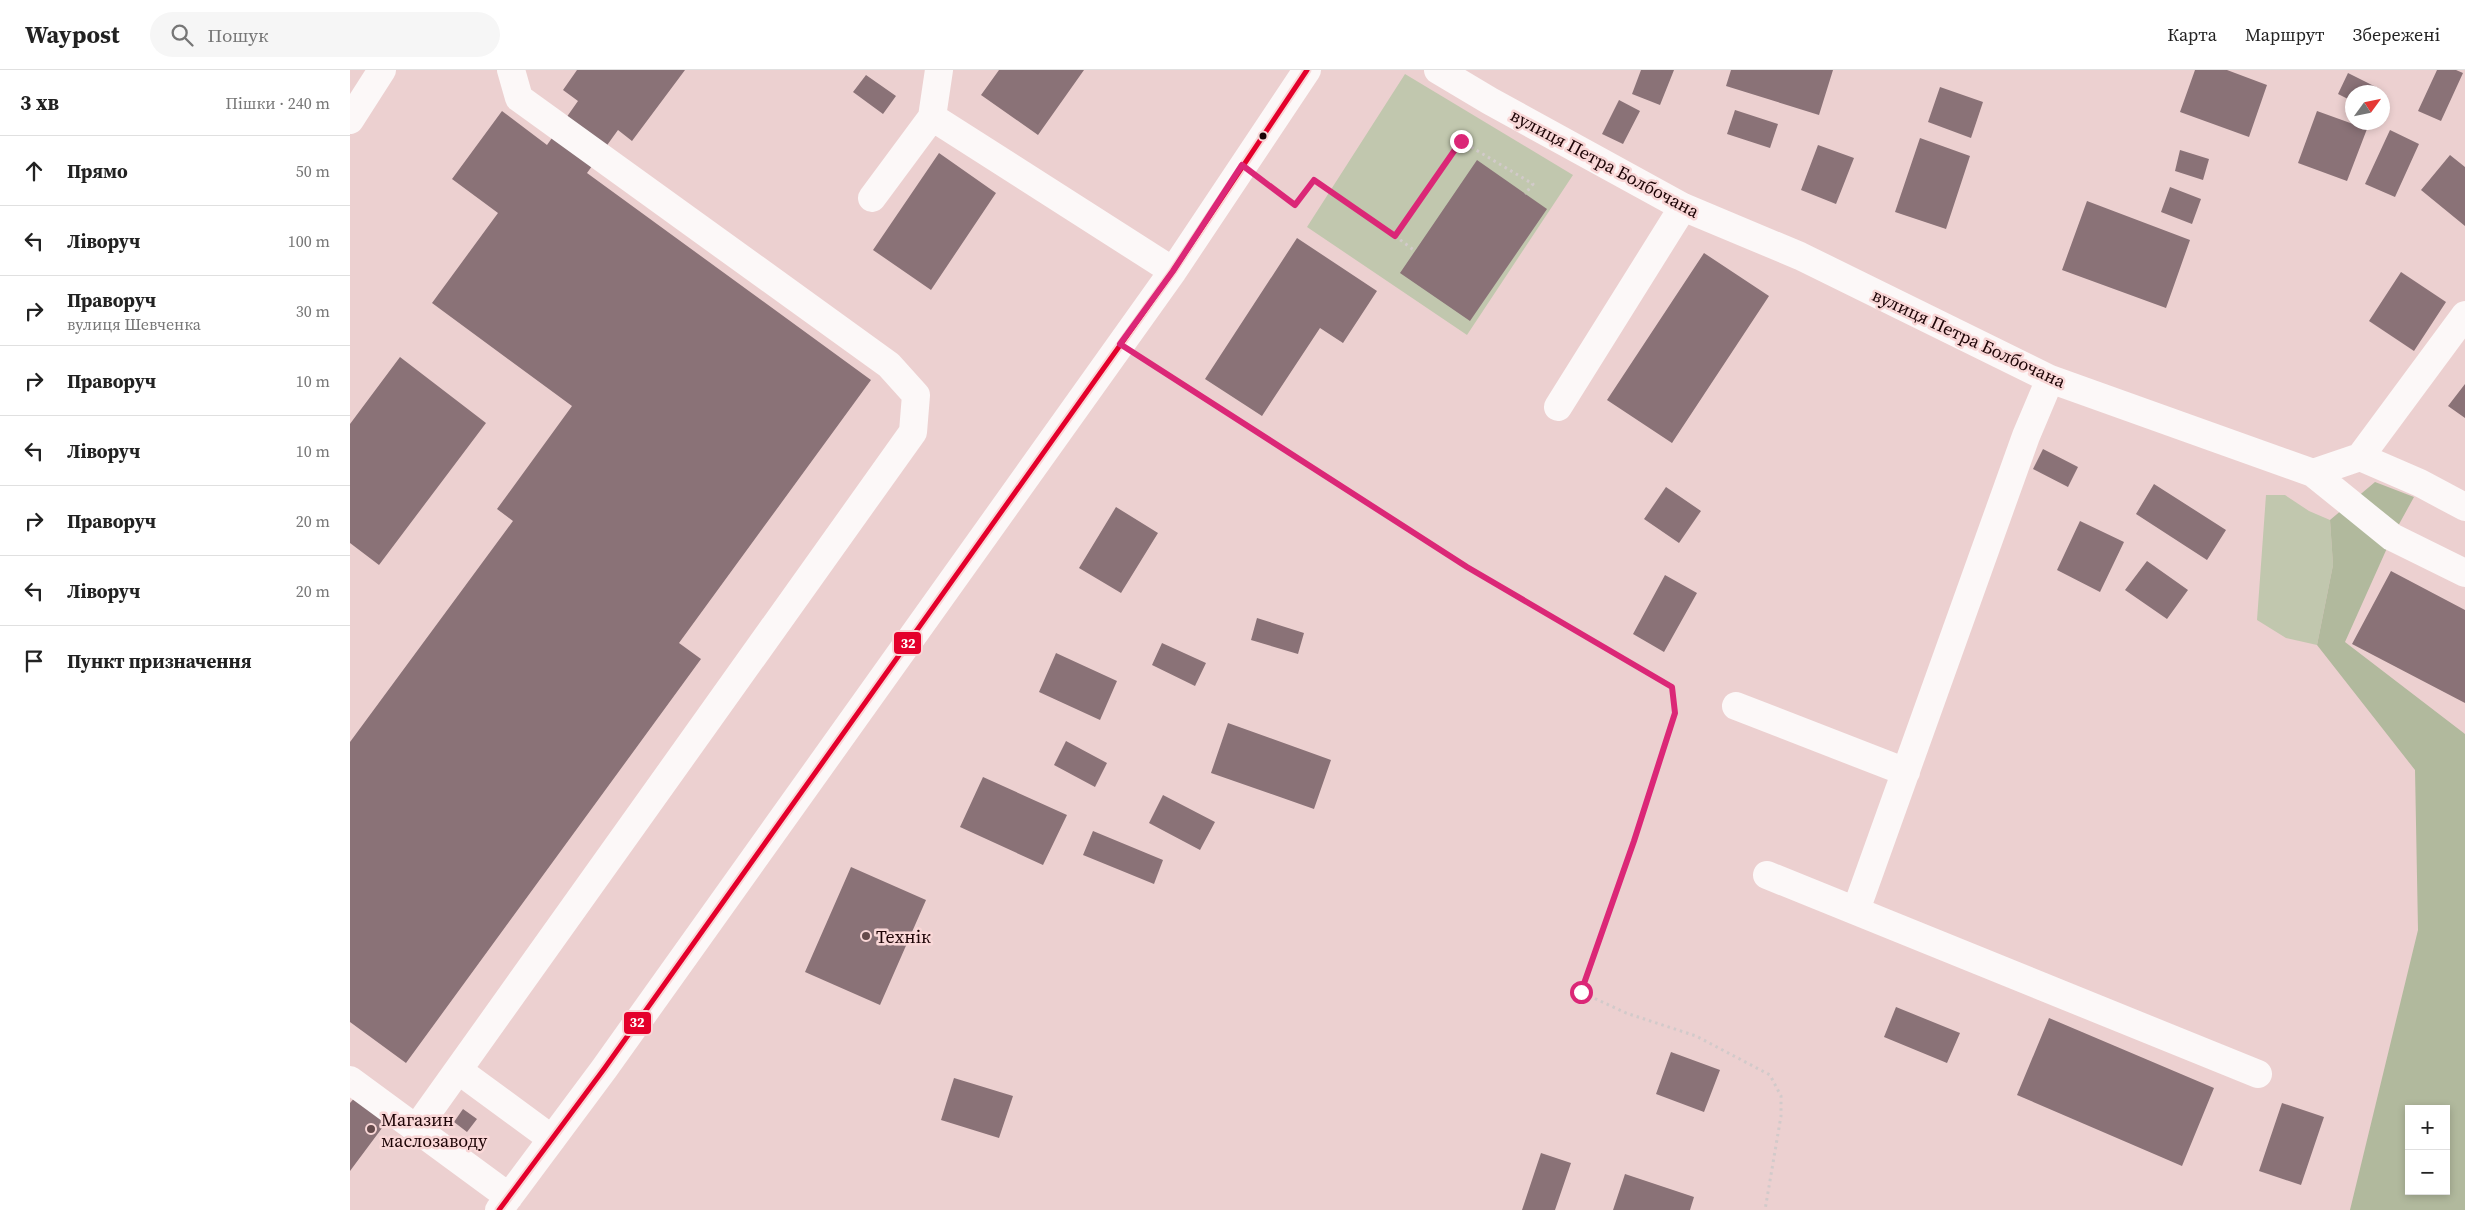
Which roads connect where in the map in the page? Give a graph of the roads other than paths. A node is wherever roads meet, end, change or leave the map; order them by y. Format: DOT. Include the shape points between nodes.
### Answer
graph roads {
  1 [pos="382,70"];
  2 [pos="511,70"];
  3 [pos="940,70"];
  4 [pos="1307,70"];
  5 [pos="1438,70"];
  6 [pos="932,117"];
  7 [pos="350,120"];
  8 [pos="872,198"];
  9 [pos="1683,207"];
  10 [pos="1173,271"];
  11 [pos="2465,315"];
  12 [pos="2050,379"];
  13 [pos="1558,407"];
  14 [pos="2360,457"];
  15 [pos="2313,473"];
  16 [pos="2465,507"];
  17 [pos="2465,573"];
  18 [pos="1736,706"];
  19 [pos="1906,772"];
  20 [pos="1767,875"];
  21 [pos="1856,910"];
  22 [pos="458,1070"];
  23 [pos="2258,1074"];
  24 [pos="350,1080"];
  25 [pos="416,1129"];
  26 [pos="552,1139"];
  27 [pos="504,1204"];
  1 -- 7 [label="street"];
  2 -- 22 [label="street" via="520,98 889,365 916,395 912,432"];
  3 -- 6 [label="street"];
  4 -- 10 [label="street"];
  5 -- 9 [label="street, вулиця Петра Болбочана"];
  6 -- 8 [label="street"];
  6 -- 10 [label="street"];
  9 -- 12 [label="street, вулиця Петра Болбочана" via="1800,256"];
  9 -- 13 [label="street"];
  10 -- 26 [label="street"];
  11 -- 14 [label="street"];
  12 -- 15 [label="street, вулиця Петра Болбочана"];
  12 -- 19 [label="street" via="2026,436"];
  14 -- 15 [label="street"];
  14 -- 16 [label="street"];
  15 -- 17 [label="street, вулиця Петра Болбочана" via="2392,537"];
  18 -- 19 [label="street"];
  19 -- 21 [label="street"];
  20 -- 21 [label="street"];
  21 -- 23 [label="street"];
  22 -- 25 [label="street"];
  22 -- 26 [label="street"];
  24 -- 25 [label="street"];
  25 -- 27 [label="street"];
  26 -- 27 [label="street"];
}
